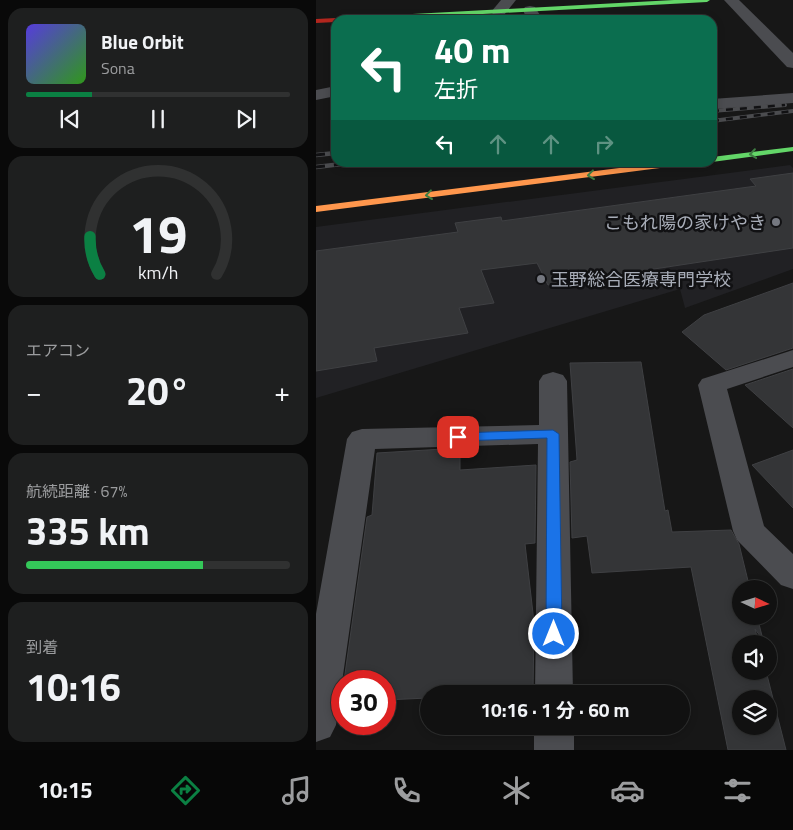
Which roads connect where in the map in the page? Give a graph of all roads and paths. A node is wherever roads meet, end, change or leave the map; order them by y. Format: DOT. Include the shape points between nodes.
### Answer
graph roads {
  1 [pos="509,0"];
  2 [pos="707,0"];
  3 [pos="732,0"];
  4 [pos="548,4"];
  5 [pos="492,15"];
  6 [pos="533,15"];
  7 [pos="331,20"];
  8 [pos="316,21"];
  9 [pos="793,63"];
  10 [pos="331,93"];
  11 [pos="316,95"];
  12 [pos="793,98"];
  13 [pos="717,104"];
  14 [pos="793,149"];
  15 [pos="717,159"];
  16 [pos="651,167"];
  17 [pos="316,209"];
  18 [pos="793,358"];
  19 [pos="553,381"];
  20 [pos="553,434"];
  21 [pos="793,576"];
  22 [pos="554,685"];
  23 [pos="316,725"];
  24 [pos="554,735"];
  25 [pos="554,750"];
  1 -- 5 [label="street"];
  2 -- 4 [label="main road"];
  3 -- 9 [label="street"];
  4 -- 6 [label="main road"];
  5 -- 6 [label="main road"];
  7 -- 8 [label="main road"];
  10 -- 11 [label="street"];
  12 -- 13 [label="street"];
  14 -- 15 [label="main road, one-way"];
  16 -- 17 [label="main road, one-way"];
  18 -- 21 [label="street" via="712,385 749,531"];
  19 -- 20 [label="street"];
  20 -- 22 [label="street"];
  20 -- 23 [label="street" via="362,439"];
  24 -- 25 [label="street"];
}
